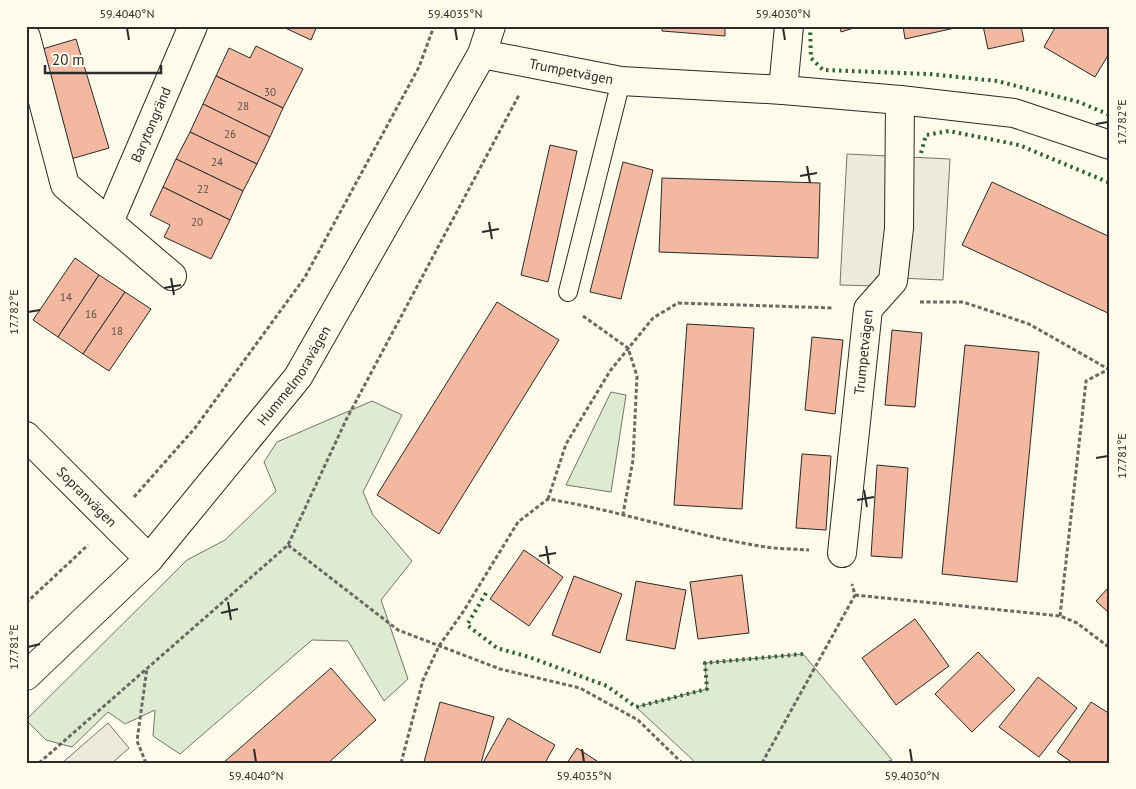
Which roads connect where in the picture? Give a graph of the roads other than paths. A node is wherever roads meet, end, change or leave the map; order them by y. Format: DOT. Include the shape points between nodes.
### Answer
graph roads {
  1 [pos="193,26"];
  2 [pos="491,26"];
  3 [pos="789,26"];
  4 [pos="26,36"];
  5 [pos="482,54"];
  6 [pos="621,81"];
  7 [pos="783,90"];
  8 [pos="900,100"];
  9 [pos="1110,145"];
  10 [pos="109,222"];
  11 [pos="172,276"];
  12 [pos="568,292"];
  13 [pos="26,436"];
  14 [pos="842,553"];
  15 [pos="149,559"];
  16 [pos="26,676"];
  1 -- 10 [label="street, Barytongränd"];
  2 -- 5 [label="street, Hummelmoravägen"];
  3 -- 7 [label="street"];
  4 -- 10 [label="street" via="65,185"];
  5 -- 6 [label="street, Trumpetvägen"];
  5 -- 15 [label="street, Hummelmoravägen" via="298,377"];
  6 -- 7 [label="street, Trumpetvägen"];
  6 -- 12 [label="lane"];
  7 -- 8 [label="street, Trumpetvägen"];
  8 -- 9 [label="street, Trumpetvägen" via="1014,112"];
  8 -- 14 [label="street, Trumpetvägen" via="899,228 893,281 868,309"];
  10 -- 11 [label="street"];
  13 -- 15 [label="street, Sopranvägen"];
  15 -- 16 [label="street, Hummelmoravägen"];
}
